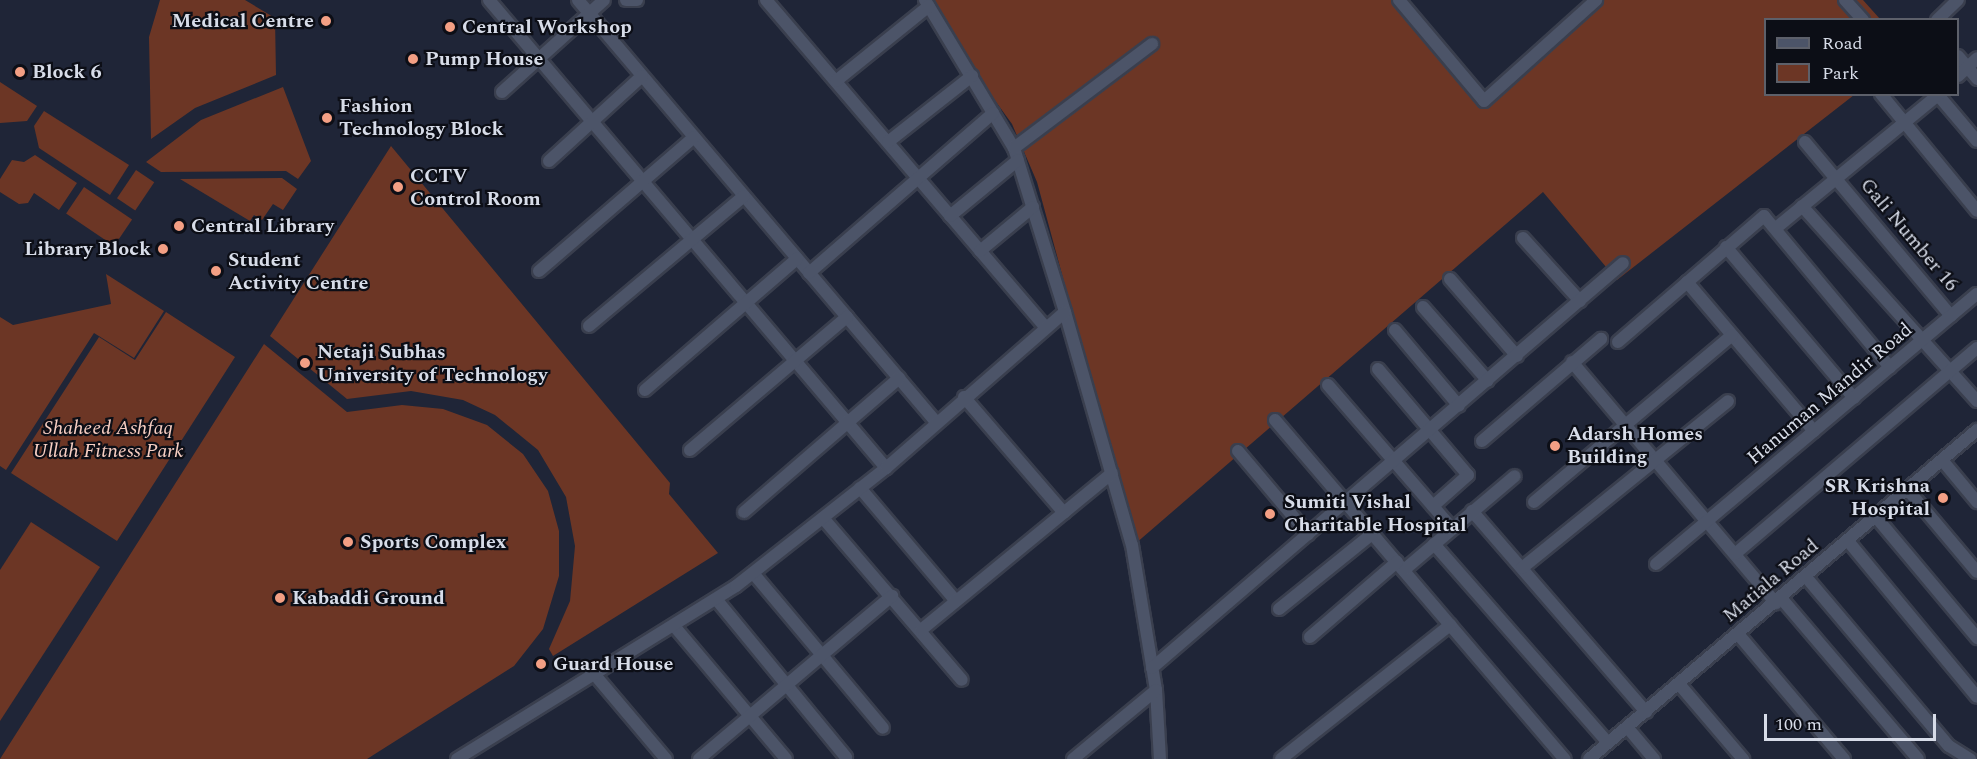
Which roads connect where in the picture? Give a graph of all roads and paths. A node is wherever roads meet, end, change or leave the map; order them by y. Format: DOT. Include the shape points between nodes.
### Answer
graph roads {
  1 [pos="489,0"];
  2 [pos="578,0"];
  3 [pos="604,0"];
  4 [pos="626,0"];
  5 [pos="638,0"];
  6 [pos="766,0"];
  7 [pos="1399,0"];
  8 [pos="1596,0"];
  9 [pos="1845,0"];
  10 [pos="1958,0"];
  11 [pos="927,3"];
  12 [pos="590,13"];
  13 [pos="1861,18"];
  14 [pos="1938,18"];
  15 [pos="1152,44"];
  16 [pos="1959,57"];
  17 [pos="1977,58"];
  18 [pos="539,59"];
  19 [pos="1967,67"];
  20 [pos="1959,75"];
  21 [pos="642,76"];
  22 [pos="972,76"];
  23 [pos="1977,79"];
  24 [pos="836,81"];
  25 [pos="502,92"];
  26 [pos="1883,96"];
  27 [pos="1937,96"];
  28 [pos="1939,96"];
  29 [pos="993,113"];
  30 [pos="591,122"];
  31 [pos="1904,122"];
  32 [pos="694,137"];
  33 [pos="1977,141"];
  34 [pos="888,142"];
  35 [pos="1805,142"];
  36 [pos="1016,154"];
  37 [pos="549,160"];
  38 [pos="918,178"];
  39 [pos="1837,178"];
  40 [pos="641,182"];
  41 [pos="744,196"];
  42 [pos="1802,206"];
  43 [pos="1033,207"];
  44 [pos="1977,211"];
  45 [pos="950,216"];
  46 [pos="1776,228"];
  47 [pos="1523,238"];
  48 [pos="691,242"];
  49 [pos="1726,247"];
  50 [pos="980,251"];
  51 [pos="797,259"];
  52 [pos="1623,263"];
  53 [pos="539,271"];
  54 [pos="809,273"];
  55 [pos="1450,279"];
  56 [pos="1686,282"];
  57 [pos="1977,294"];
  58 [pos="1580,301"];
  59 [pos="745,304"];
  60 [pos="1424,307"];
  61 [pos="1065,312"];
  62 [pos="1952,316"];
  63 [pos="847,317"];
  64 [pos="589,326"];
  65 [pos="1046,328"];
  66 [pos="1395,330"];
  67 [pos="1732,335"];
  68 [pos="1600,339"];
  69 [pos="1924,339"];
  70 [pos="1618,342"];
  71 [pos="1977,348"];
  72 [pos="1517,356"];
  73 [pos="794,362"];
  74 [pos="1572,362"];
  75 [pos="1890,367"];
  76 [pos="1378,369"];
  77 [pos="1951,370"];
  78 [pos="899,378"];
  79 [pos="1488,381"];
  80 [pos="1328,385"];
  81 [pos="645,390"];
  82 [pos="964,397"];
  83 [pos="1854,398"];
  84 [pos="1728,401"];
  85 [pos="1977,401"];
  86 [pos="1459,406"];
  87 [pos="1275,420"];
  88 [pos="935,422"];
  89 [pos="847,423"];
  90 [pos="1624,424"];
  91 [pos="1977,430"];
  92 [pos="1429,431"];
  93 [pos="1814,431"];
  94 [pos="1482,441"];
  95 [pos="690,450"];
  96 [pos="1238,452"];
  97 [pos="1942,460"];
  98 [pos="1393,461"];
  99 [pos="1656,461"];
  100 [pos="886,468"];
  101 [pos="1112,473"];
  102 [pos="1515,476"];
  103 [pos="860,488"];
  104 [pos="1908,490"];
  105 [pos="1344,501"];
  106 [pos="1534,502"];
  107 [pos="1977,502"];
  108 [pos="1433,506"];
  109 [pos="1472,511"];
  110 [pos="744,512"];
  111 [pos="1064,513"];
  112 [pos="1876,517"];
  113 [pos="823,518"];
  114 [pos="1707,522"];
  115 [pos="1452,528"];
  116 [pos="1308,534"];
  117 [pos="1372,534"];
  118 [pos="1848,541"];
  119 [pos="1434,544"];
  120 [pos="1735,554"];
  121 [pos="1656,564"];
  122 [pos="1400,566"];
  123 [pos="1522,568"];
  124 [pos="1977,572"];
  125 [pos="753,573"];
  126 [pos="1806,577"];
  127 [pos="892,596"];
  128 [pos="716,599"];
  129 [pos="1779,600"];
  130 [pos="956,601"];
  131 [pos="1280,609"];
  132 [pos="1450,625"];
  133 [pos="675,627"];
  134 [pos="921,630"];
  135 [pos="1738,634"];
  136 [pos="1310,637"];
  137 [pos="1977,638"];
  138 [pos="822,656"];
  139 [pos="1152,668"];
  140 [pos="595,675"];
  141 [pos="962,680"];
  142 [pos="1679,684"];
  143 [pos="786,686"];
  144 [pos="1156,690"];
  145 [pos="1977,697"];
  146 [pos="1646,711"];
  147 [pos="750,716"];
  148 [pos="1627,727"];
  149 [pos="883,728"];
  150 [pos="1608,743"];
  151 [pos="846,757"];
  152 [pos="457,759"];
  153 [pos="666,759"];
  154 [pos="699,759"];
  155 [pos="786,759"];
  156 [pos="1072,759"];
  157 [pos="1160,759"];
  158 [pos="1281,759"];
  159 [pos="1565,759"];
  160 [pos="1589,759"];
  161 [pos="1654,759"];
  162 [pos="1743,759"];
  163 [pos="1844,759"];
  164 [pos="1918,759"];
  165 [pos="1971,759"];
  1 -- 18 [label="street"];
  2 -- 12 [label="street"];
  3 -- 12 [label="street"];
  4 -- 5 [label="street"];
  6 -- 24 [label="street"];
  7 -- 8 [label="street" via="1484,101"];
  9 -- 13 [label="street"];
  10 -- 14 [label="street"];
  11 -- 22 [label="street"];
  11 -- 24 [label="street"];
  12 -- 18 [label="street"];
  12 -- 21 [label="street"];
  15 -- 36 [label="street"];
  16 -- 19 [label="street"];
  17 -- 19 [label="street"];
  18 -- 25 [label="street"];
  18 -- 30 [label="street"];
  19 -- 20 [label="street"];
  19 -- 23 [label="street"];
  21 -- 30 [label="street"];
  21 -- 32 [label="street"];
  22 -- 29 [label="street"];
  22 -- 34 [label="street"];
  24 -- 34 [label="street"];
  26 -- 31 [label="street"];
  27 -- 31 [label="street"];
  28 -- 33 [label="street"];
  29 -- 36 [label="street"];
  29 -- 38 [label="street"];
  30 -- 37 [label="street"];
  30 -- 40 [label="street"];
  31 -- 39 [label="street"];
  31 -- 44 [label="street"];
  32 -- 40 [label="street"];
  32 -- 41 [label="street"];
  34 -- 38 [label="street"];
  35 -- 39 [label="street, Gali Number 16"];
  36 -- 43 [label="street"];
  36 -- 45 [label="street"];
  38 -- 45 [label="street"];
  38 -- 54 [label="street"];
  39 -- 42 [label="street"];
  39 -- 62 [label="street, Gali Number 16"];
  40 -- 48 [label="street"];
  40 -- 53 [label="street"];
  41 -- 48 [label="street"];
  41 -- 51 [label="street"];
  42 -- 46 [label="street"];
  42 -- 69 [label="street" via="1907,328"];
  43 -- 50 [label="street"];
  43 -- 61 [label="street"];
  45 -- 50 [label="street"];
  46 -- 49 [label="street" via="1767,217 1757,219"];
  46 -- 75 [label="street"];
  47 -- 58 [label="street"];
  48 -- 59 [label="street"];
  48 -- 64 [label="street"];
  49 -- 56 [label="street"];
  49 -- 83 [label="street"];
  50 -- 65 [label="street"];
  51 -- 54 [label="street"];
  51 -- 59 [label="street"];
  52 -- 58 [label="street"];
  54 -- 63 [label="street"];
  55 -- 72 [label="street"];
  56 -- 67 [label="street"];
  56 -- 70 [label="street"];
  57 -- 62 [label="street, Hanuman Mandir Road"];
  58 -- 72 [label="street"];
  59 -- 73 [label="street"];
  59 -- 81 [label="street"];
  60 -- 79 [label="street"];
  61 -- 65 [label="street"];
  61 -- 101 [label="street"];
  62 -- 69 [label="street, Hanuman Mandir Road"];
  63 -- 73 [label="street"];
  63 -- 78 [label="street"];
  65 -- 82 [label="street"];
  66 -- 86 [label="street"];
  67 -- 90 [label="street"];
  67 -- 93 [label="street"];
  68 -- 74 [label="street"];
  69 -- 75 [label="street, Hanuman Mandir Road"];
  69 -- 77 [label="street"];
  71 -- 77 [label="street"];
  72 -- 79 [label="street"];
  73 -- 89 [label="street"];
  73 -- 95 [label="street"];
  74 -- 90 [label="street"];
  74 -- 94 [label="street"];
  75 -- 83 [label="street, Hanuman Mandir Road"];
  76 -- 92 [label="street"];
  77 -- 85 [label="street"];
  77 -- 120 [label="street"];
  78 -- 88 [label="street"];
  78 -- 89 [label="street"];
  79 -- 86 [label="street"];
  80 -- 98 [label="street"];
  82 -- 88 [label="street"];
  82 -- 111 [label="street"];
  83 -- 93 [label="street, Hanuman Mandir Road"];
  84 -- 99 [label="street"];
  86 -- 92 [label="street"];
  87 -- 105 [label="street"];
  88 -- 100 [label="street"];
  89 -- 100 [label="street"];
  89 -- 110 [label="street"];
  90 -- 99 [label="street"];
  90 -- 106 [label="street"];
  91 -- 97 [label="street, Matiala Road"];
  92 -- 98 [label="street"];
  92 -- 108 [label="street" via="1468,475"];
  93 -- 114 [label="street, Hanuman Mandir Road"];
  96 -- 116 [label="street"];
  97 -- 104 [label="street, Matiala Road"];
  97 -- 107 [label="street"];
  98 -- 105 [label="street"];
  98 -- 108 [label="street"];
  99 -- 114 [label="street"];
  99 -- 123 [label="street"];
  100 -- 103 [label="street"];
  101 -- 111 [label="street"];
  101 -- 139 [label="street" via="1132,545"];
  102 -- 109 [label="street"];
  103 -- 113 [label="street"];
  103 -- 130 [label="street"];
  104 -- 112 [label="street, Matiala Road"];
  104 -- 124 [label="street"];
  105 -- 116 [label="street"];
  105 -- 117 [label="street"];
  108 -- 115 [label="street"];
  109 -- 115 [label="street"];
  109 -- 123 [label="street"];
  111 -- 130 [label="street"];
  112 -- 118 [label="street, Matiala Road"];
  112 -- 137 [label="street"];
  113 -- 125 [label="street"];
  113 -- 127 [label="street"];
  114 -- 120 [label="street"];
  114 -- 121 [label="street, Hanuman Mandir Road"];
  115 -- 119 [label="street"];
  116 -- 139 [label="street"];
  117 -- 122 [label="street"];
  117 -- 131 [label="street"];
  118 -- 126 [label="street, Matiala Road"];
  118 -- 145 [label="street"];
  119 -- 122 [label="street"];
  119 -- 150 [label="street"];
  120 -- 129 [label="street"];
  122 -- 132 [label="street"];
  122 -- 136 [label="street"];
  123 -- 146 [label="street"];
  125 -- 128 [label="street"];
  125 -- 138 [label="street"];
  126 -- 129 [label="street, Matiala Road"];
  126 -- 165 [label="street" via="1949,746"];
  127 -- 134 [label="street"];
  127 -- 138 [label="street"];
  128 -- 133 [label="street"];
  128 -- 143 [label="street"];
  129 -- 135 [label="street, Matiala Road"];
  129 -- 164 [label="street"];
  130 -- 134 [label="street"];
  132 -- 158 [label="street"];
  132 -- 159 [label="street"];
  133 -- 140 [label="street"];
  133 -- 147 [label="street"];
  134 -- 141 [label="street"];
  135 -- 142 [label="street, Matiala Road"];
  135 -- 163 [label="street"];
  138 -- 143 [label="street"];
  138 -- 149 [label="street"];
  139 -- 144 [label="street"];
  140 -- 152 [label="street"];
  140 -- 153 [label="street"];
  142 -- 146 [label="street, Matiala Road"];
  142 -- 162 [label="street"];
  143 -- 147 [label="street"];
  143 -- 151 [label="street"];
  144 -- 156 [label="street"];
  144 -- 157 [label="street"];
  146 -- 148 [label="street, Matiala Road"];
  147 -- 154 [label="street"];
  147 -- 155 [label="street"];
  148 -- 150 [label="street, Matiala Road"];
  148 -- 161 [label="street"];
  150 -- 160 [label="street, Matiala Road"];
}
